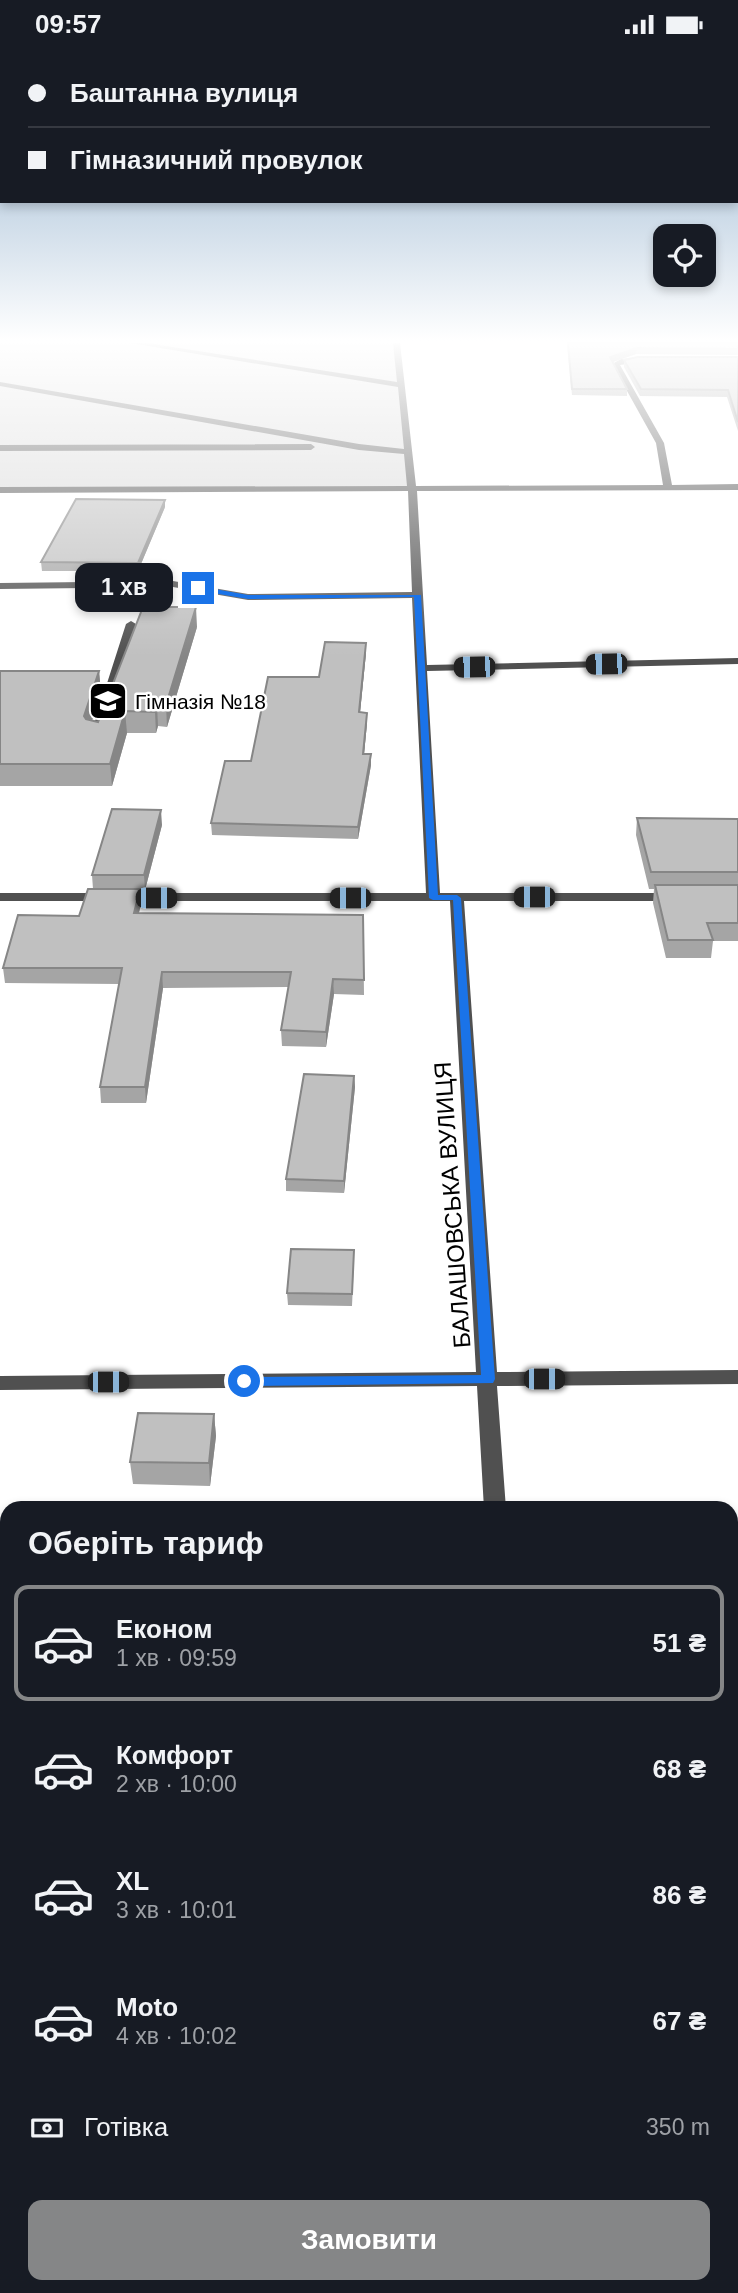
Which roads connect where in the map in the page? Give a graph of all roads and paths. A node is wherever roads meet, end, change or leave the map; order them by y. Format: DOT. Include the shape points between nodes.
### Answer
graph roads {
  1 [pos="0,448"];
  2 [pos="101,448"];
  3 [pos="365,448"];
  4 [pos="407,448"];
  5 [pos="661,448"];
  6 [pos="408,453"];
  7 [pos="668,487"];
  8 [pos="738,487"];
  9 [pos="412,489"];
  10 [pos="0,490"];
  11 [pos="0,586"];
  12 [pos="418,595"];
  13 [pos="131,624"];
  14 [pos="738,661"];
  15 [pos="421,668"];
  16 [pos="96,685"];
  17 [pos="110,685"];
  18 [pos="95,738"];
  19 [pos="0,897"];
  20 [pos="684,897"];
  21 [pos="433,898"];
  22 [pos="457,898"];
  23 [pos="738,1377"];
  24 [pos="488,1379"];
  25 [pos="0,1383"];
  26 [pos="495,1501"];
  1 -- 2 [label="street"];
  3 -- 6 [label="street"];
  4 -- 6 [label="street"];
  5 -- 7 [label="street"];
  6 -- 9 [label="street"];
  7 -- 8 [label="street"];
  7 -- 9 [label="street"];
  9 -- 10 [label="street"];
  9 -- 12 [label="street"];
  11 -- 12 [label="street" via="173,584 248,597"];
  12 -- 15 [label="street"];
  13 -- 17 [label="street"];
  14 -- 15 [label="street"];
  15 -- 21 [label="street"];
  16 -- 17 [label="street"];
  17 -- 18 [label="street"];
  19 -- 21 [label="street"];
  20 -- 22 [label="street"];
  21 -- 22 [label="street"];
  22 -- 24 [label="street, БАЛАШОВСЬКА ВУЛИЦЯ"];
  23 -- 24 [label="street"];
  24 -- 25 [label="street"];
  24 -- 26 [label="street, БАЛАШОВСЬКА ВУЛИЦЯ"];
}
